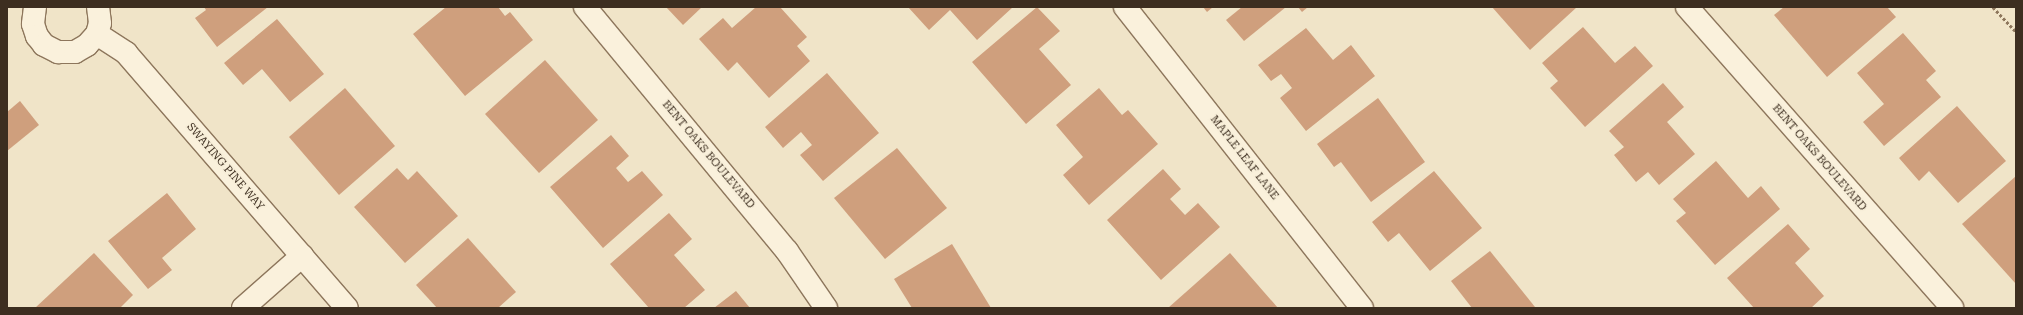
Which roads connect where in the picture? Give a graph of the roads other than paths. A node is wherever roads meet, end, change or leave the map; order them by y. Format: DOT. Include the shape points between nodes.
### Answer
graph roads {
  1 [pos="35,7"];
  2 [pos="98,7"];
  3 [pos="585,7"];
  4 [pos="1124,7"];
  5 [pos="1687,7"];
  6 [pos="97,34"];
  7 [pos="302,256"];
  8 [pos="243,308"];
  9 [pos="347,308"];
  10 [pos="826,308"];
  11 [pos="1362,308"];
  12 [pos="1952,308"];
  1 -- 6 [label="street" via="33,24 37,36 44,45 58,52 75,52 88,45"];
  2 -- 6 [label="street" via="100,23"];
  3 -- 10 [label="street, BENT OAKS BOULEVARD" via="787,251"];
  4 -- 11 [label="street, MAPLE LEAF LANE"];
  5 -- 12 [label="street, BENT OAKS BOULEVARD"];
  6 -- 7 [label="street, SWAYING PINE WAY" via="126,54"];
  7 -- 8 [label="street"];
  7 -- 9 [label="street, SWAYING PINE WAY"];
}
